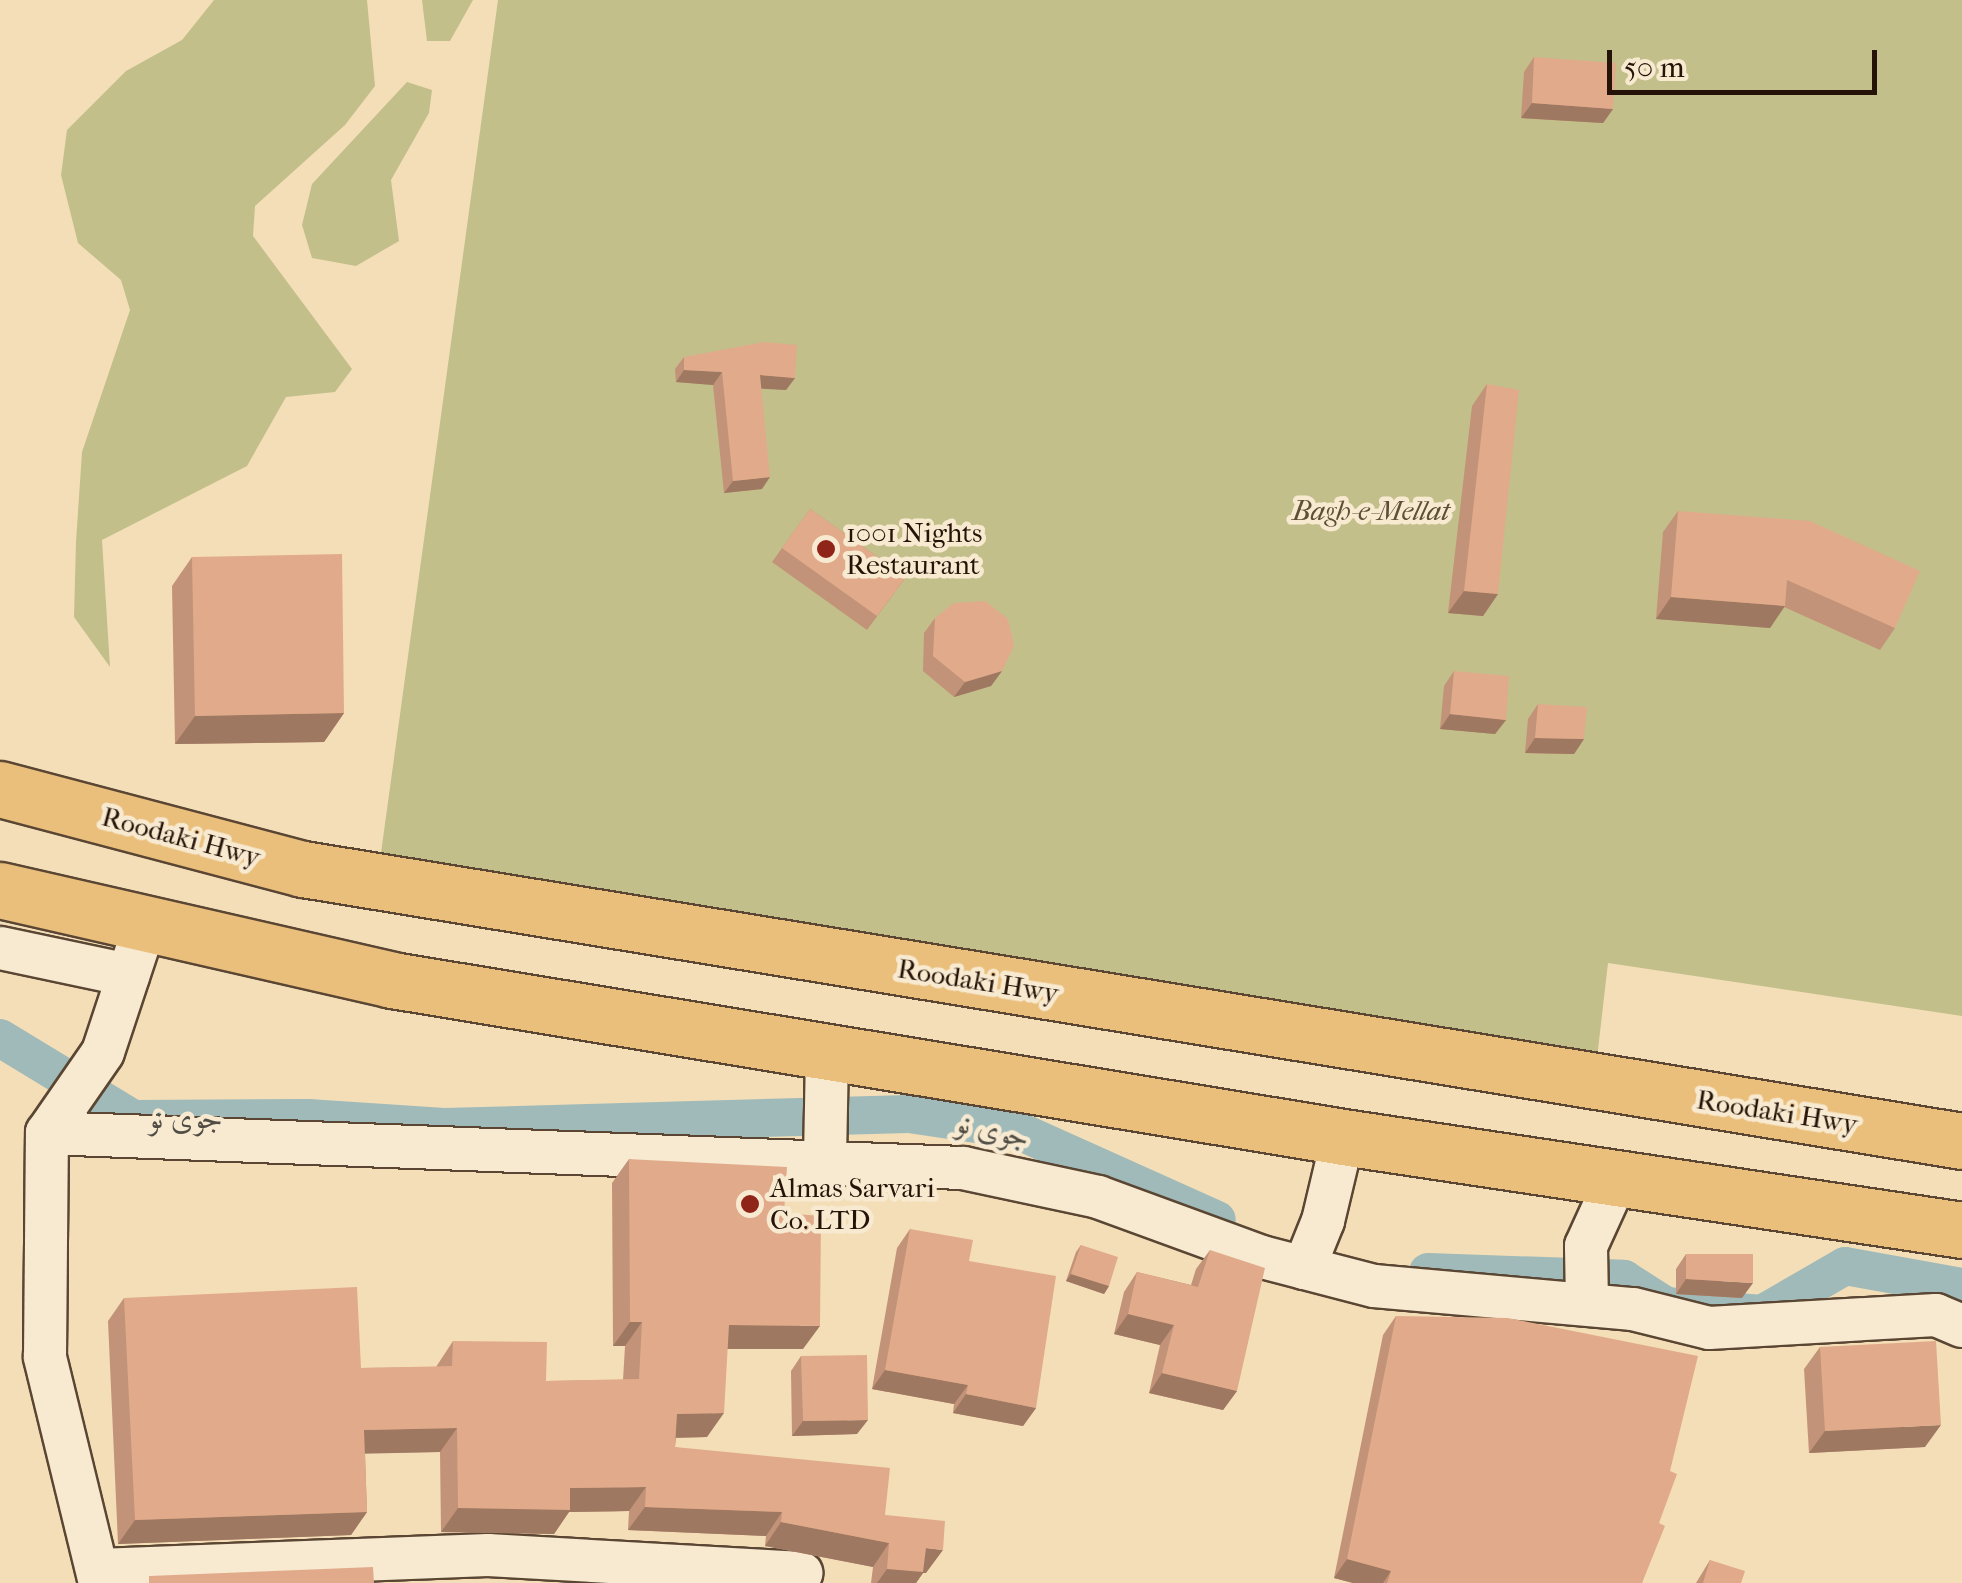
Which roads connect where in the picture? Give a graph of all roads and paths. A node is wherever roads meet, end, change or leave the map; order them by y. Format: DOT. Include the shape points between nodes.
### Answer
graph roads {
  1 [pos="0,789"];
  2 [pos="0,890"];
  3 [pos="0,948"];
  4 [pos="136,951"];
  5 [pos="825,1069"];
  6 [pos="46,1133"];
  7 [pos="1343,1137"];
  8 [pos="1962,1141"];
  9 [pos="824,1145"];
  10 [pos="1617,1178"];
  11 [pos="1962,1230"];
  12 [pos="1305,1264"];
  13 [pos="1587,1278"];
  14 [pos="1962,1326"];
  15 [pos="800,1573"];
  16 [pos="99,1576"];
  1 -- 8 [label="highway, Roodaki Hwy" via="303,869"];
  2 -- 4 [label="highway"];
  3 -- 4 [label="street"];
  4 -- 5 [label="highway" via="392,980"];
  4 -- 6 [label="street" via="103,1052"];
  5 -- 7 [label="highway"];
  5 -- 9 [label="street"];
  6 -- 9 [label="street"];
  6 -- 16 [label="street" via="44,1357"];
  7 -- 10 [label="highway"];
  7 -- 12 [label="street"];
  9 -- 12 [label="street" via="1098,1197"];
  10 -- 11 [label="highway"];
  10 -- 13 [label="street"];
  12 -- 13 [label="street" via="1374,1286"];
  13 -- 14 [label="street" via="1708,1328 1936,1315"];
  15 -- 16 [label="street" via="488,1555"];
}
